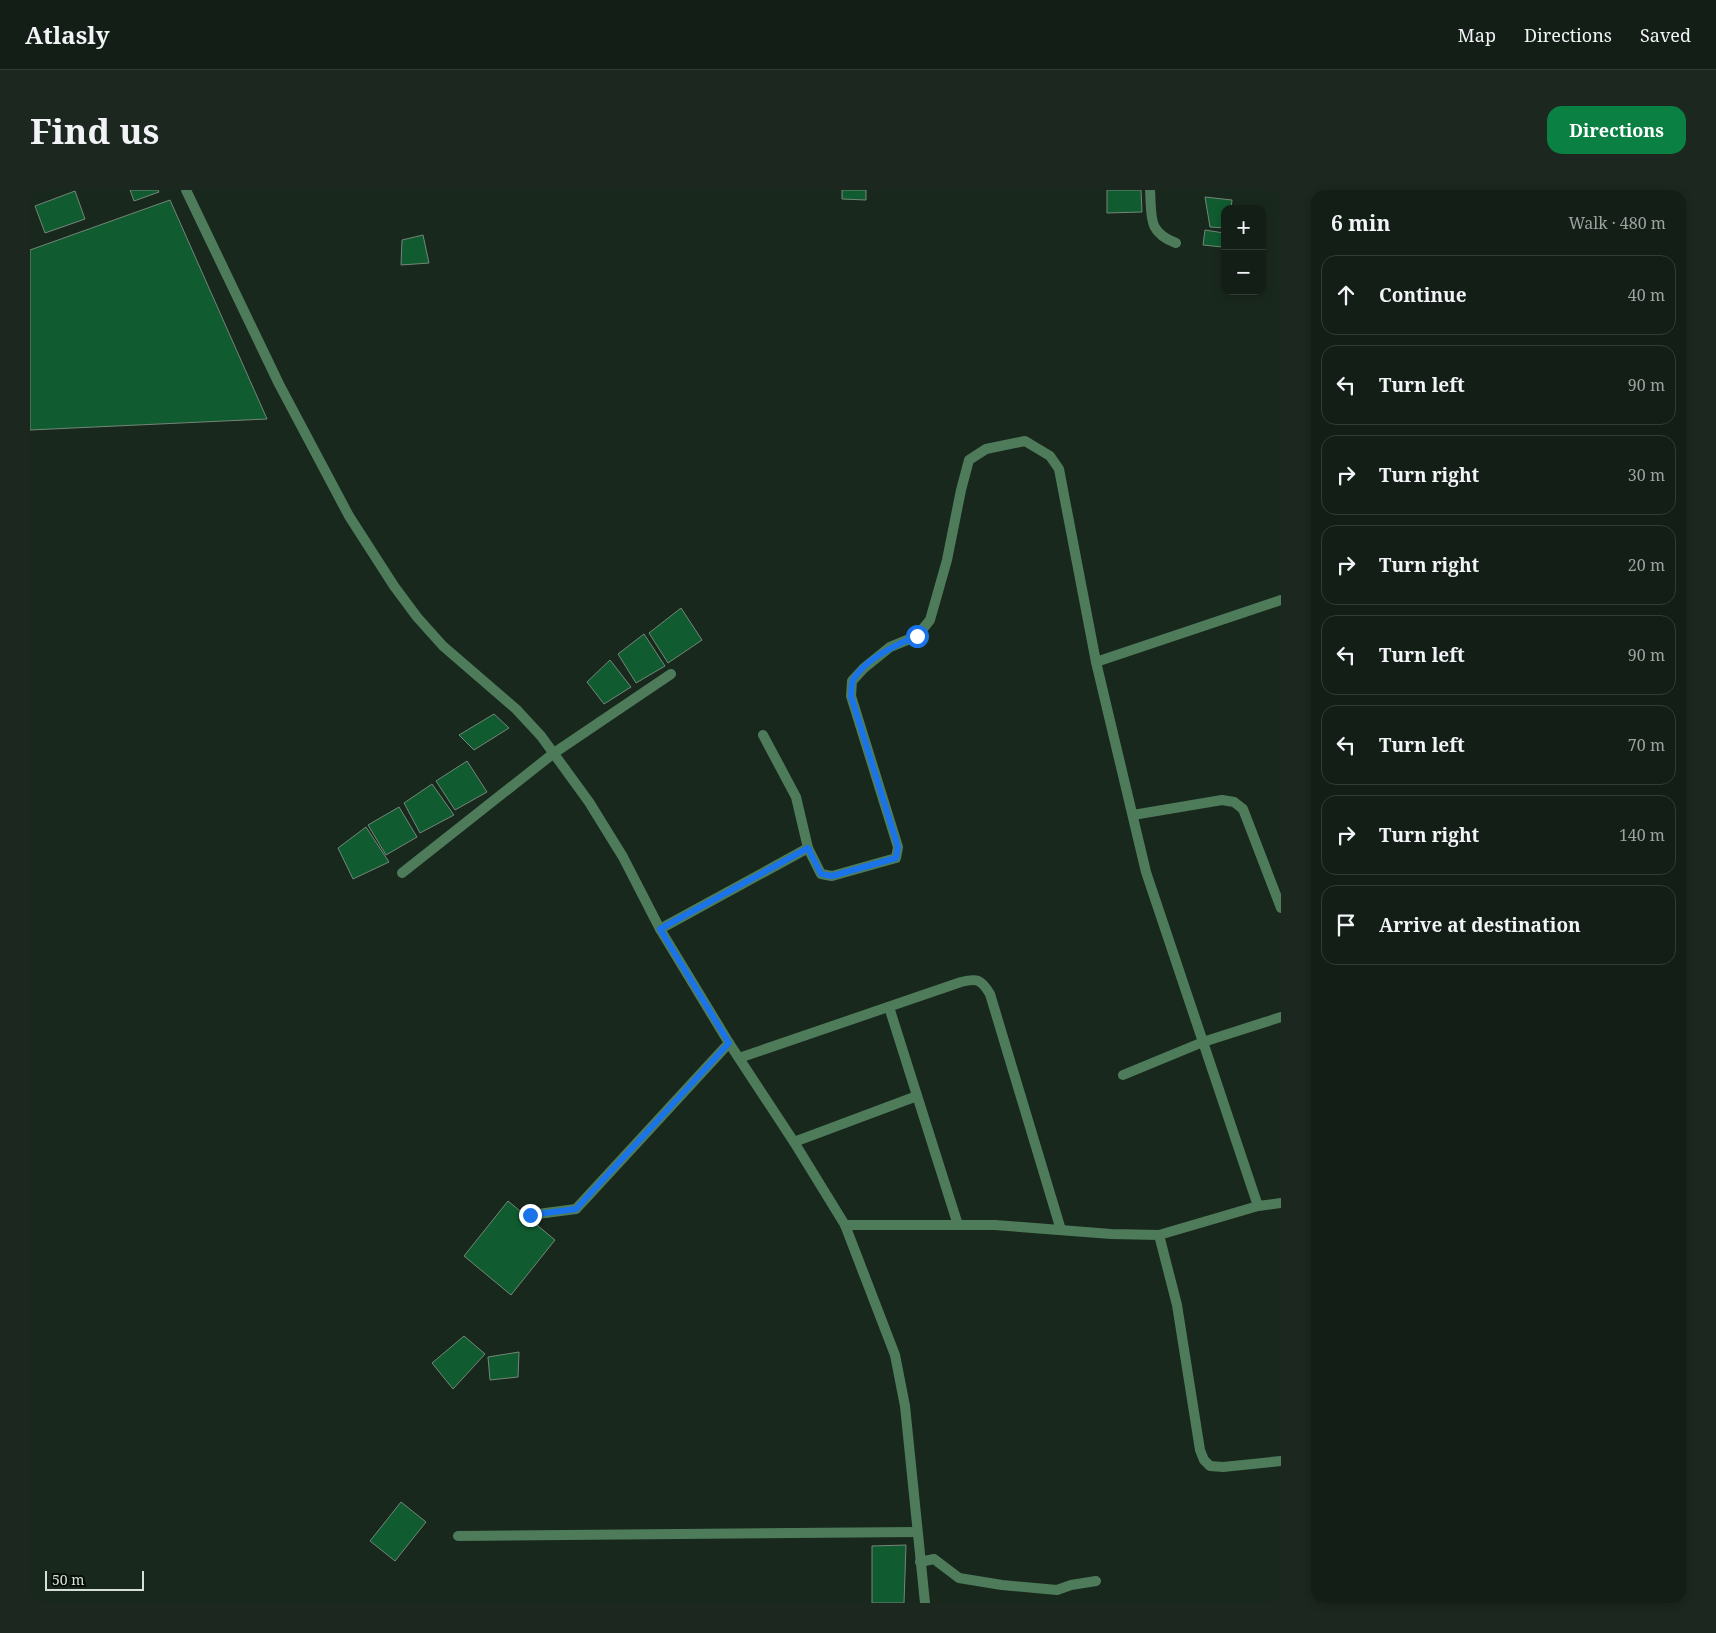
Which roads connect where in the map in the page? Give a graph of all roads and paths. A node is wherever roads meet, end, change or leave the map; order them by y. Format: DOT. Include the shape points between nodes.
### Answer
graph roads {
  1 [pos="186,190"];
  2 [pos="1150,190"];
  3 [pos="1176,243"];
  4 [pos="1281,600"];
  5 [pos="1096,662"];
  6 [pos="671,674"];
  7 [pos="763,734"];
  8 [pos="554,753"];
  9 [pos="1133,815"];
  10 [pos="808,848"];
  11 [pos="402,873"];
  12 [pos="1281,908"];
  13 [pos="660,929"];
  14 [pos="889,1006"];
  15 [pos="1281,1017"];
  16 [pos="1203,1042"];
  17 [pos="729,1043"];
  18 [pos="738,1058"];
  19 [pos="1123,1075"];
  20 [pos="917,1096"];
  21 [pos="794,1142"];
  22 [pos="1281,1203"];
  23 [pos="1258,1206"];
  24 [pos="530,1215"];
  25 [pos="845,1225"];
  26 [pos="958,1225"];
  27 [pos="1061,1230"];
  28 [pos="1159,1235"];
  29 [pos="1281,1461"];
  30 [pos="917,1532"];
  31 [pos="458,1536"];
  32 [pos="920,1562"];
  33 [pos="1096,1581"];
  34 [pos="925,1603"];
  1 -- 8 [label="street" via="279,384 349,516 394,586 443,646 516,709"];
  2 -- 3 [label="street" via="1154,230 1166,240"];
  4 -- 5 [label="street"];
  5 -- 9 [label="street"];
  5 -- 10 [label="street" via="1059,469 1050,456 1025,440 986,449 969,460 948,560 930,620 917,636 890,647 852,682 851,696 898,847 896,858 832,876 821,874"];
  6 -- 8 [label="street"];
  7 -- 10 [label="street" via="796,797"];
  8 -- 11 [label="street"];
  8 -- 13 [label="street" via="623,857"];
  9 -- 12 [label="street" via="1222,800 1234,802 1243,809"];
  9 -- 16 [label="street" via="1146,872"];
  10 -- 13 [label="street"];
  13 -- 17 [label="street"];
  14 -- 18 [label="street"];
  14 -- 20 [label="street"];
  14 -- 27 [label="street" via="973,979 984,983"];
  15 -- 16 [label="street"];
  16 -- 19 [label="street"];
  16 -- 23 [label="street"];
  17 -- 18 [label="street"];
  17 -- 24 [label="street" via="576,1209"];
  18 -- 21 [label="street"];
  20 -- 21 [label="street"];
  20 -- 26 [label="street"];
  21 -- 25 [label="street"];
  22 -- 23 [label="street"];
  23 -- 28 [label="street"];
  25 -- 26 [label="street"];
  25 -- 30 [label="street" via="895,1355 905,1406"];
  26 -- 27 [label="street"];
  27 -- 28 [label="street"];
  28 -- 29 [label="street" via="1177,1305 1204,1460 1210,1466 1223,1467"];
  30 -- 31 [label="street"];
  30 -- 32 [label="street"];
  32 -- 33 [label="street" via="934,1559 959,1578 1002,1585 1057,1590"];
  32 -- 34 [label="street"];
}
